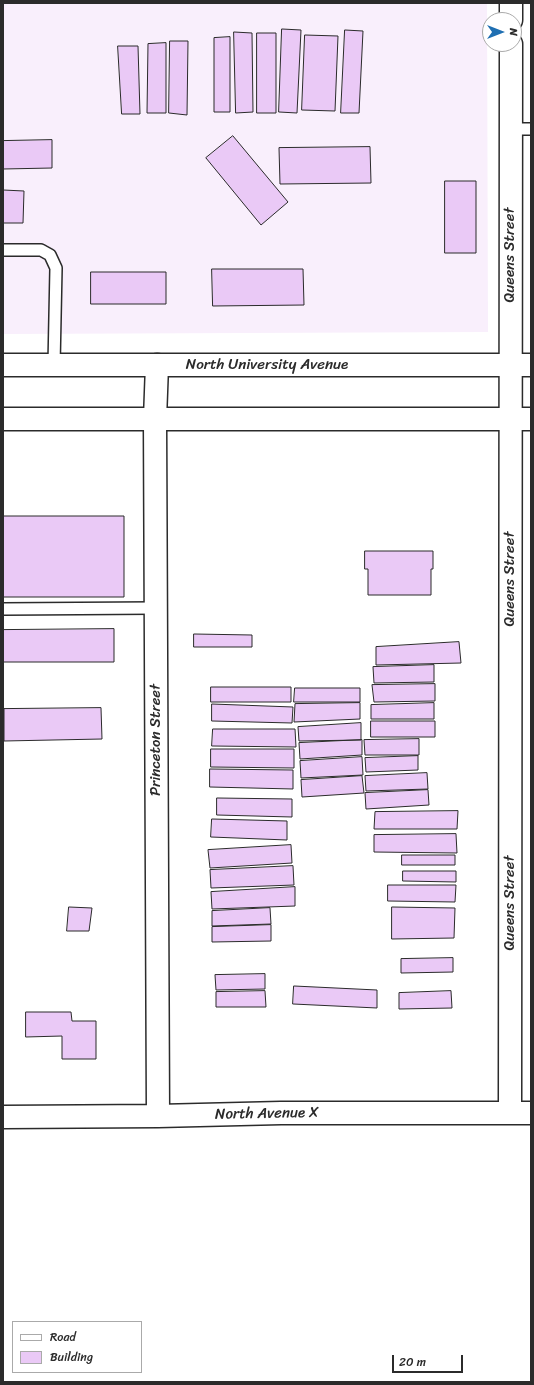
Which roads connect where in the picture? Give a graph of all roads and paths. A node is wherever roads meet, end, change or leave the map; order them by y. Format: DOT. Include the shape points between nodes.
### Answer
graph roads {
  1 [pos="512,52"];
  2 [pos="521,129"];
  3 [pos="3,250"];
  4 [pos="3,365"];
  5 [pos="54,365"];
  6 [pos="157,365"];
  7 [pos="521,365"];
  8 [pos="3,419"];
  9 [pos="155,419"];
  10 [pos="521,419"];
  11 [pos="155,608"];
  12 [pos="3,609"];
  13 [pos="520,1113"];
  14 [pos="158,1116"];
  15 [pos="3,1117"];
  1 -- 2 [label="street, Queens Street"];
  2 -- 7 [label="street, Queens Street"];
  3 -- 5 [label="lane" via="41,250 50,256 56,268"];
  4 -- 5 [label="street, North University Avenue"];
  5 -- 6 [label="street, North University Avenue"];
  6 -- 7 [label="street, North University Avenue"];
  6 -- 9 [label="street, Princeton Street"];
  7 -- 10 [label="street, Queens Street"];
  8 -- 9 [label="street"];
  9 -- 10 [label="street"];
  9 -- 11 [label="street, Princeton Street"];
  10 -- 13 [label="street, Queens Street"];
  11 -- 12 [label="lane"];
  11 -- 14 [label="street, Princeton Street"];
  13 -- 14 [label="street, North Avenue X"];
  14 -- 15 [label="street, North Avenue X"];
}
